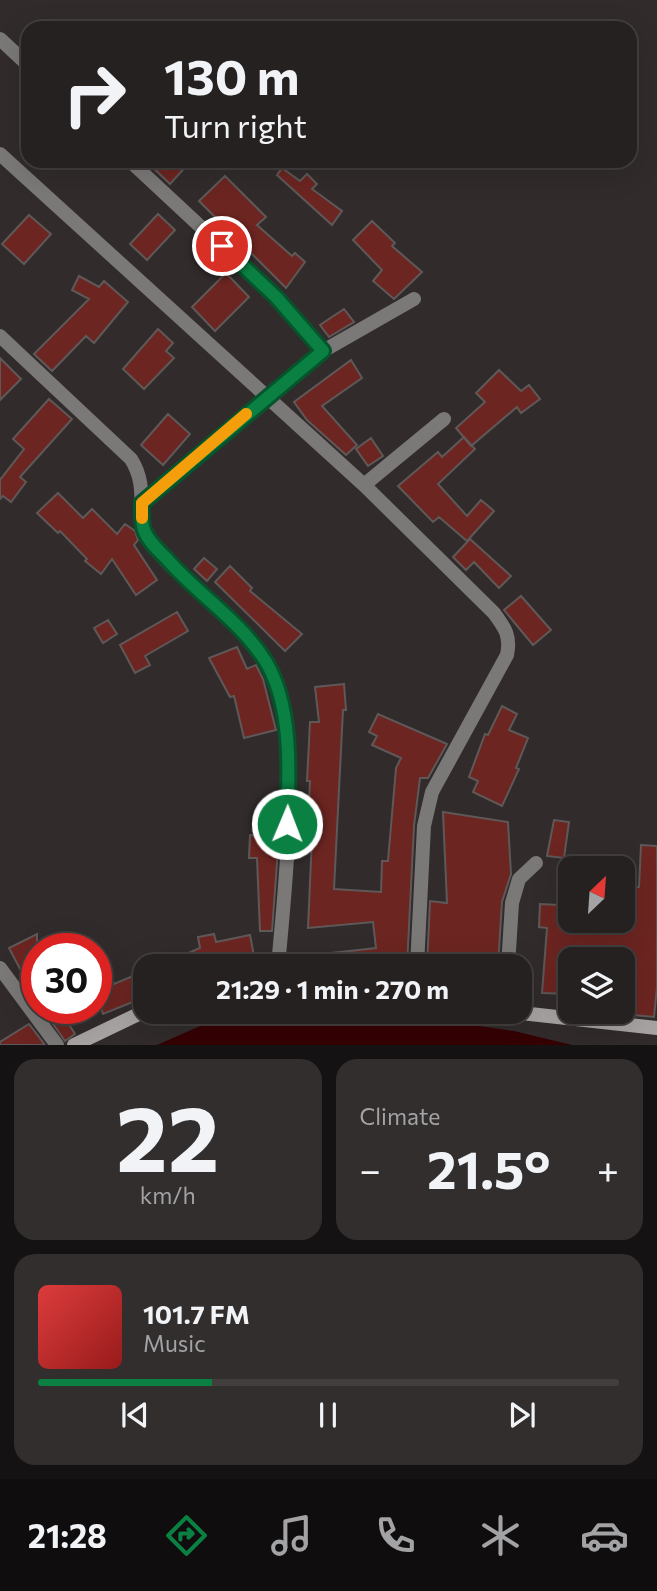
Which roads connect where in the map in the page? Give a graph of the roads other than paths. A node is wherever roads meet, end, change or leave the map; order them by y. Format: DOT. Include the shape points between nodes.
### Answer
graph roads {
  1 [pos="0,39"];
  2 [pos="21,58"];
  3 [pos="0,154"];
  4 [pos="138,168"];
  5 [pos="414,299"];
  6 [pos="0,336"];
  7 [pos="323,351"];
  8 [pos="265,397"];
  9 [pos="443,419"];
  10 [pos="364,485"];
  11 [pos="142,503"];
  12 [pos="536,863"];
  13 [pos="279,954"];
  14 [pos="418,954"];
  15 [pos="509,954"];
  16 [pos="0,968"];
  17 [pos="532,1014"];
  18 [pos="133,1018"];
  19 [pos="657,1028"];
  20 [pos="57,1045"];
  21 [pos="74,1045"];
  1 -- 2 [label="street"];
  3 -- 8 [label="street"];
  4 -- 7 [label="street" via="276,297"];
  5 -- 7 [label="street"];
  6 -- 11 [label="street" via="131,459 140,473"];
  7 -- 8 [label="street"];
  8 -- 10 [label="street"];
  8 -- 11 [label="street"];
  9 -- 10 [label="street"];
  10 -- 14 [label="street" via="494,613 510,640 508,655 432,792 424,826"];
  11 -- 13 [label="street" via="143,528 149,539 198,593 240,628 267,664 282,704 288,799"];
  12 -- 15 [label="street" via="519,879 512,903"];
  16 -- 20 [label="street"];
  17 -- 19 [label="street"];
  18 -- 21 [label="street"];
}
